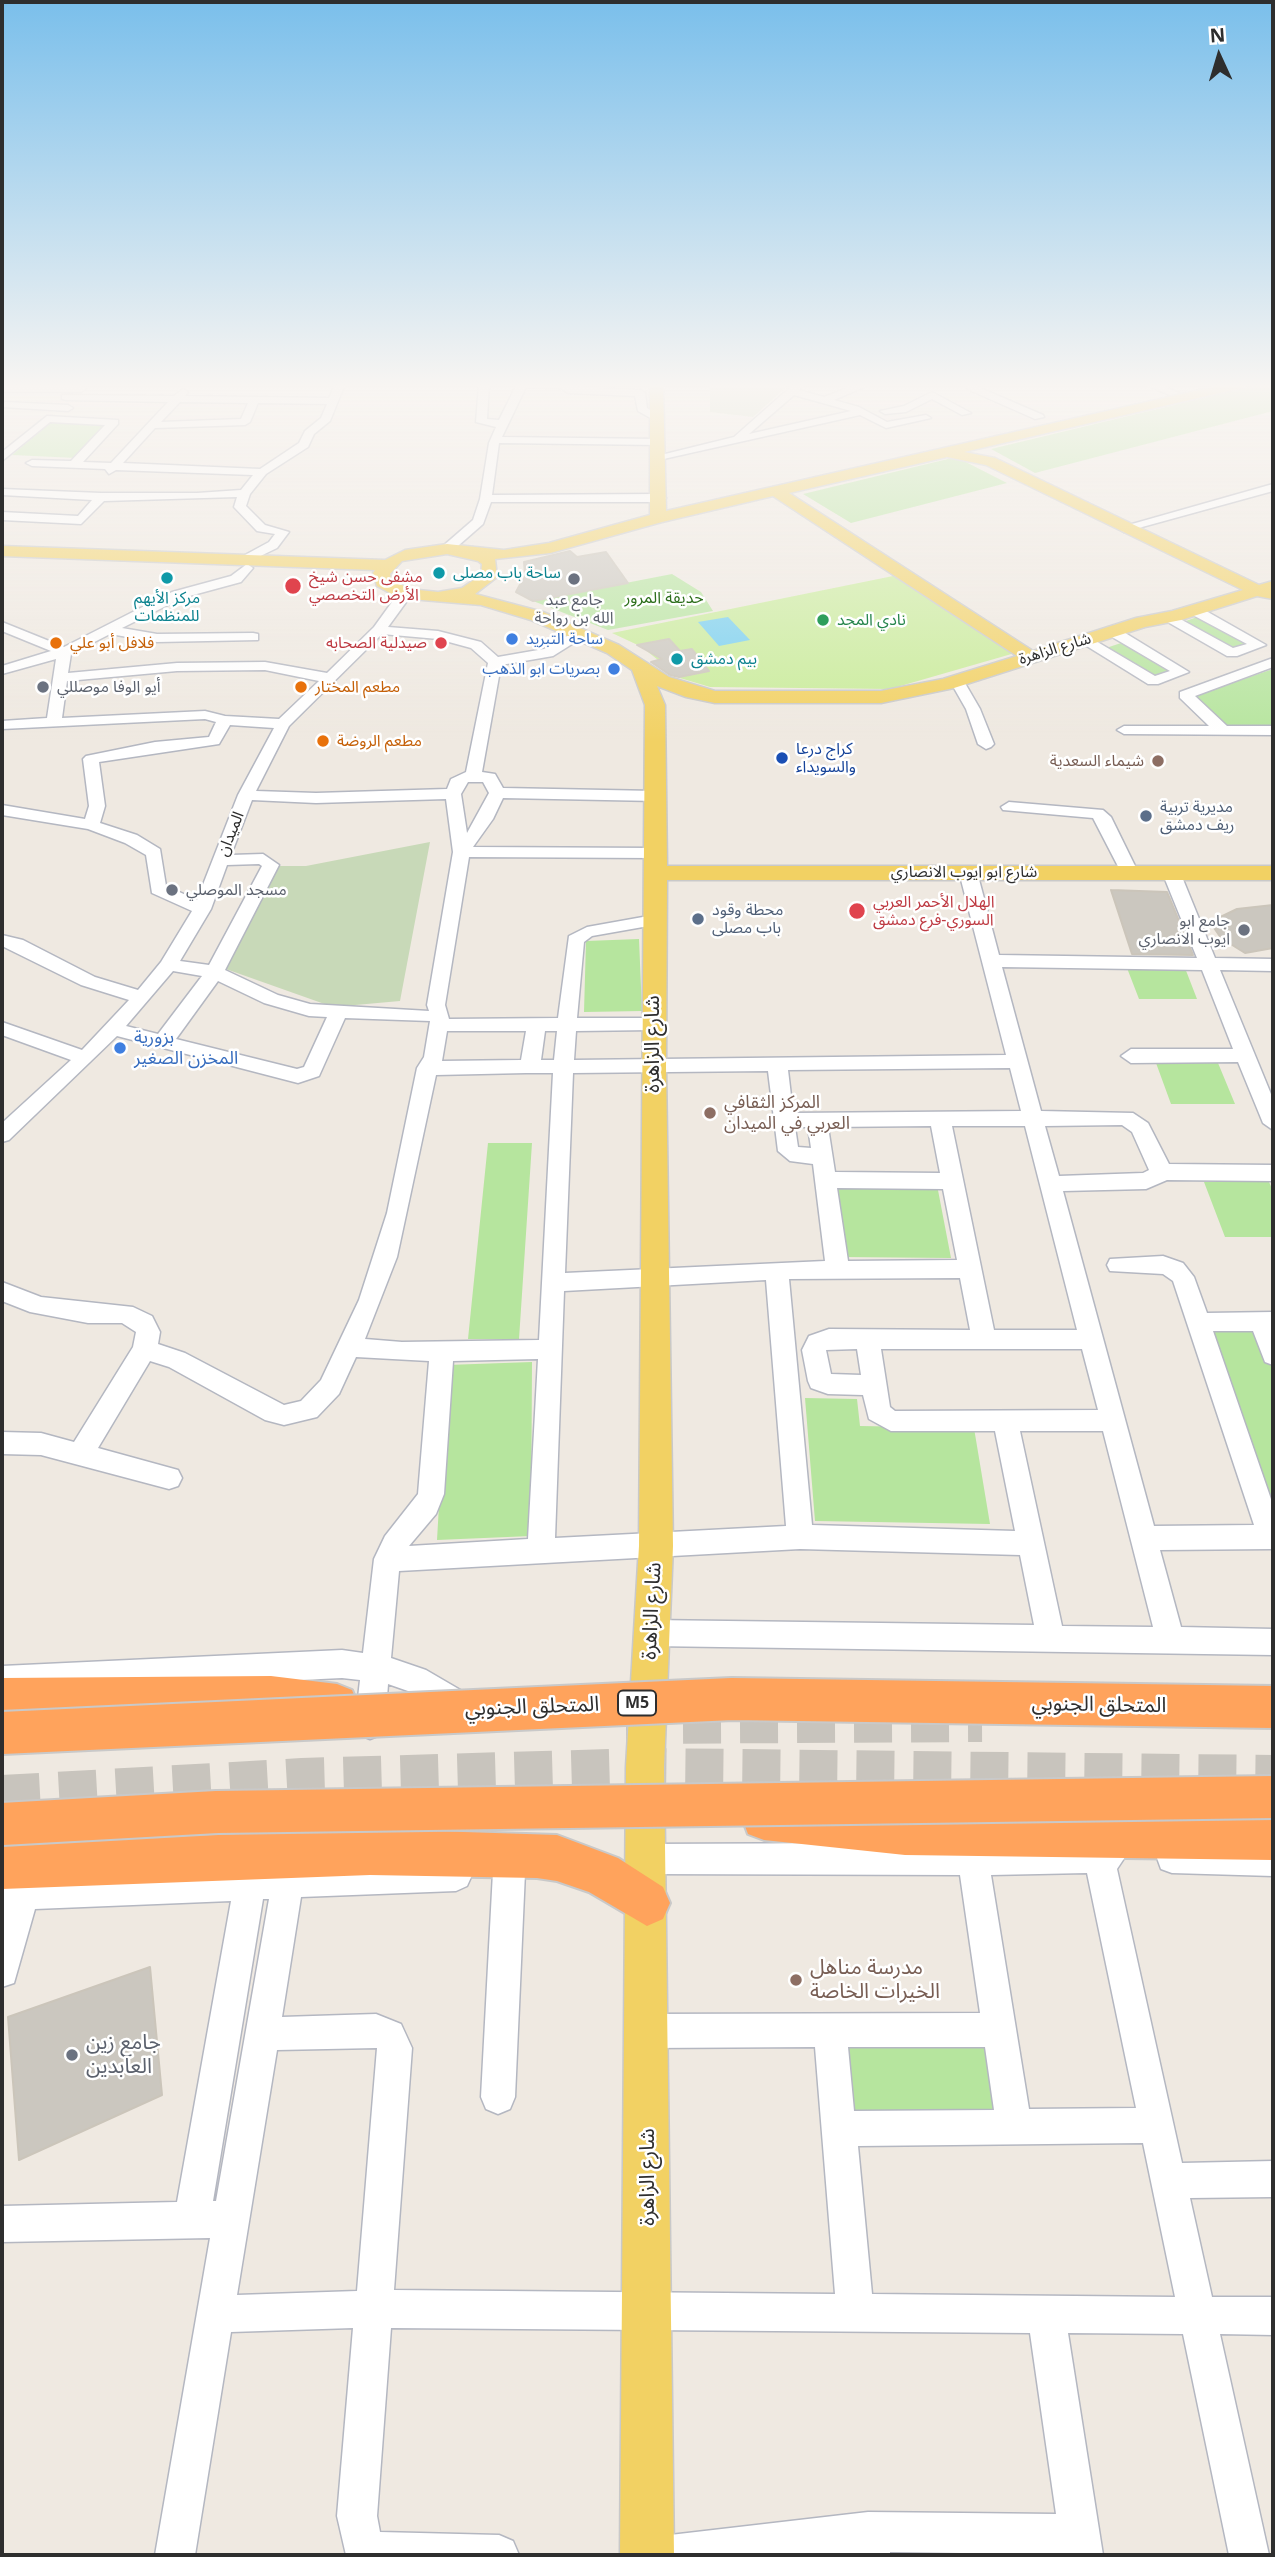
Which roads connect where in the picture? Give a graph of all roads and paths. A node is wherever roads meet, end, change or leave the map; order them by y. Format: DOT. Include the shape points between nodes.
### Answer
graph roads {
  1 [pos="95,503"];
  2 [pos="241,503"];
  3 [pos="485,503"];
  4 [pos="659,503"];
  5 [pos="722,503"];
  6 [pos="795,503"];
  7 [pos="1075,503"];
  8 [pos="1214,503"];
  9 [pos="2,516"];
  10 [pos="658,518"];
  11 [pos="1124,528"];
  12 [pos="550,548"];
  13 [pos="447,549"];
  14 [pos="2,551"];
  15 [pos="471,552"];
  16 [pos="2,558"];
  17 [pos="243,564"];
  18 [pos="1200,565"];
  19 [pos="383,569"];
  20 [pos="1273,577"];
  21 [pos="1260,591"];
  22 [pos="405,594"];
  23 [pos="446,596"];
  24 [pos="1273,606"];
  25 [pos="1194,610"];
  26 [pos="537,616"];
  27 [pos="1166,617"];
  28 [pos="1142,622"];
  29 [pos="2,626"];
  30 [pos="111,630"];
  31 [pos="379,630"];
  32 [pos="1112,631"];
  33 [pos="581,634"];
  34 [pos="253,637"];
  35 [pos="1084,640"];
  36 [pos="64,652"];
  37 [pos="1029,656"];
  38 [pos="495,662"];
  39 [pos="1273,662"];
  40 [pos="641,669"];
  41 [pos="2,670"];
  42 [pos="58,678"];
  43 [pos="328,678"];
  44 [pos="957,681"];
  45 [pos="225,720"];
  46 [pos="54,721"];
  47 [pos="283,724"];
  48 [pos="2,725"];
  49 [pos="1124,730"];
  50 [pos="1222,730"];
  51 [pos="1273,731"];
  52 [pos="986,744"];
  53 [pos="473,776"];
  54 [pos="497,793"];
  55 [pos="453,794"];
  56 [pos="246,796"];
  57 [pos="656,796"];
  58 [pos="1009,807"];
  59 [pos="2,810"];
  60 [pos="91,825"];
  61 [pos="461,852"];
  62 [pos="220,860"];
  63 [pos="654,863"];
  64 [pos="968,872"];
  65 [pos="1129,872"];
  66 [pos="1171,872"];
  67 [pos="1273,873"];
  68 [pos="202,908"];
  69 [pos="654,920"];
  70 [pos="2,940"];
  71 [pos="992,961"];
  72 [pos="1208,964"];
  73 [pos="168,965"];
  74 [pos="1273,965"];
  75 [pos="215,972"];
  76 [pos="142,998"];
  77 [pos="338,1013"];
  78 [pos="434,1015"];
  79 [pos="653,1024"];
  80 [pos="536,1025"];
  81 [pos="567,1025"];
  82 [pos="2,1028"];
  83 [pos="112,1029"];
  84 [pos="163,1041"];
  85 [pos="1245,1055"];
  86 [pos="1132,1056"];
  87 [pos="85,1058"];
  88 [pos="1018,1061"];
  89 [pos="777,1062"];
  90 [pos="653,1067"];
  91 [pos="427,1068"];
  92 [pos="530,1068"];
  93 [pos="563,1068"];
  94 [pos="1268,1097"];
  95 [pos="940,1119"];
  96 [pos="1034,1119"];
  97 [pos="783,1120"];
  98 [pos="817,1120"];
  99 [pos="1273,1123"];
  100 [pos="4,1131"];
  101 [pos="822,1156"];
  102 [pos="1164,1172"];
  103 [pos="1273,1173"];
  104 [pos="825,1180"];
  105 [pos="953,1181"];
  106 [pos="1051,1184"];
  107 [pos="1118,1265"];
  108 [pos="838,1269"];
  109 [pos="970,1269"];
  110 [pos="777,1270"];
  111 [pos="655,1279"];
  112 [pos="553,1282"];
  113 [pos="2,1291"];
  114 [pos="1267,1321"];
  115 [pos="1199,1322"];
  116 [pos="868,1339"];
  117 [pos="984,1340"];
  118 [pos="1092,1340"];
  119 [pos="351,1347"];
  120 [pos="145,1349"];
  121 [pos="549,1349"];
  122 [pos="442,1353"];
  123 [pos="1273,1354"];
  124 [pos="874,1385"];
  125 [pos="1115,1420"];
  126 [pos="1005,1421"];
  127 [pos="2,1443"];
  128 [pos="80,1455"];
  129 [pos="169,1478"];
  130 [pos="800,1537"];
  131 [pos="1272,1537"];
  132 [pos="1144,1538"];
  133 [pos="1032,1543"];
  134 [pos="656,1546"];
  135 [pos="541,1551"];
  136 [pos="387,1559"];
  137 [pos="650,1633"];
  138 [pos="1051,1641"];
  139 [pos="1171,1641"];
  140 [pos="1273,1642"];
  141 [pos="376,1668"];
  142 [pos="2,1680"];
  143 [pos="2,1699"];
  144 [pos="1273,1707"];
  145 [pos="371,1722"];
  146 [pos="493,1727"];
  147 [pos="420,1730"];
  148 [pos="2,1732"];
  149 [pos="1273,1797"];
  150 [pos="704,1807"];
  151 [pos="2,1824"];
  152 [pos="1273,1838"];
  153 [pos="1099,1857"];
  154 [pos="973,1860"];
  155 [pos="1273,1861"];
  156 [pos="577,1864"];
  157 [pos="509,1872"];
  158 [pos="647,1881"];
  159 [pos="288,1882"];
  160 [pos="250,1884"];
  161 [pos="9,1885"];
  162 [pos="2,1971"];
  163 [pos="830,2029"];
  164 [pos="999,2030"];
  165 [pos="648,2031"];
  166 [pos="264,2034"];
  167 [pos="498,2096"];
  168 [pos="1156,2125"];
  169 [pos="1014,2127"];
  170 [pos="839,2129"];
  171 [pos="1273,2179"];
  172 [pos="1168,2181"];
  173 [pos="233,2219"];
  174 [pos="192,2220"];
  175 [pos="2,2224"];
  176 [pos="374,2309"];
  177 [pos="648,2312"];
  178 [pos="217,2314"];
  179 [pos="855,2315"];
  180 [pos="1046,2315"];
  181 [pos="1196,2316"];
  182 [pos="1273,2316"];
  183 [pos="869,2543"];
  184 [pos="1081,2545"];
  185 [pos="175,2555"];
  186 [pos="499,2555"];
  187 [pos="647,2555"];
  188 [pos="670,2555"];
  189 [pos="1249,2555"];
  1 -- 9 [label="street" via="81,520"];
  2 -- 17 [label="street" via="261,528 283,532 273,545"];
  3 -- 13 [label="street" via="479,521"];
  4 -- 10 [label="main road"];
  5 -- 10 [label="main road"];
  6 -- 37 [label="main road"];
  7 -- 11 [label="main road"];
  8 -- 11 [label="street"];
  10 -- 12 [label="main road"];
  11 -- 18 [label="main road"];
  12 -- 15 [label="main road" via="505,555"];
  12 -- 26 [label="main road" via="517,563 503,579 508,595"];
  13 -- 15 [label="main road"];
  13 -- 19 [label="main road" via="411,552"];
  14 -- 17 [label="main road"];
  15 -- 23 [label="main road" via="491,563 489,577 467,592"];
  16 -- 17 [label="main road"];
  17 -- 19 [label="main road"];
  17 -- 30 [label="street" via="236,579 177,595"];
  18 -- 21 [label="main road"];
  18 -- 28 [label="main road, شارع الزاهرة" via="1228,590"];
  19 -- 22 [label="main road" via="383,582"];
  20 -- 21 [label="main road, شارع الزاهرة"];
  21 -- 24 [label="main road"];
  21 -- 25 [label="main road, شارع الزاهرة"];
  22 -- 23 [label="main road"];
  22 -- 31 [label="street, الميدان"];
  23 -- 26 [label="main road, شارع الزاهرة" via="483,600"];
  25 -- 27 [label="main road, شارع الزاهرة"];
  25 -- 27 [label="street" via="1259,645 1232,653"];
  26 -- 33 [label="main road, شارع الزاهرة"];
  27 -- 28 [label="main road, شارع الزاهرة"];
  28 -- 32 [label="main road, شارع الزاهرة"];
  29 -- 36 [label="street"];
  30 -- 34 [label="street" via="157,638"];
  30 -- 36 [label="street"];
  31 -- 38 [label="street" via="438,635 475,645"];
  31 -- 43 [label="street, الميدان"];
  32 -- 35 [label="main road, شارع الزاهرة"];
  32 -- 35 [label="street" via="1182,672 1153,681"];
  33 -- 38 [label="street" via="548,653"];
  33 -- 40 [label="main road, شارع الزاهرة"];
  35 -- 37 [label="main road, شارع الزاهرة"];
  36 -- 41 [label="street"];
  36 -- 42 [label="street"];
  37 -- 44 [label="main road, شارع الزاهرة"];
  38 -- 53 [label="street"];
  39 -- 50 [label="street" via="1185,695"];
  40 -- 44 [label="main road, شارع الزاهرة" via="677,688 715,697 881,698"];
  40 -- 57 [label="main road, شارع الزاهرة" via="655,705"];
  42 -- 43 [label="street" via="177,667 265,666"];
  42 -- 46 [label="street"];
  43 -- 47 [label="street, الميدان"];
  44 -- 52 [label="street" via="974,709"];
  45 -- 46 [label="street" via="205,715"];
  45 -- 47 [label="street"];
  45 -- 60 [label="street" via="214,741 91,760 97,806"];
  46 -- 48 [label="street"];
  47 -- 56 [label="street, الميدان"];
  49 -- 50 [label="street"];
  50 -- 51 [label="street"];
  53 -- 54 [label="street" via="489,777"];
  53 -- 55 [label="street" via="457,782"];
  54 -- 57 [label="street"];
  54 -- 61 [label="street" via="485,820"];
  55 -- 56 [label="street"];
  55 -- 61 [label="street"];
  56 -- 62 [label="street, الميدان"];
  57 -- 63 [label="main road, شارع الزاهرة"];
  58 -- 65 [label="street" via="1097,813"];
  59 -- 60 [label="street"];
  60 -- 68 [label="street" via="154,853 158,890"];
  61 -- 63 [label="street"];
  61 -- 78 [label="street"];
  62 -- 68 [label="street, الميدان"];
  62 -- 75 [label="street" via="263,859 271,865"];
  63 -- 64 [label="main road, شارع ابو ايوب الانصاري"];
  63 -- 69 [label="main road, شارع الزاهرة"];
  64 -- 65 [label="main road, شارع ابو ايوب الانصاري"];
  64 -- 71 [label="street"];
  65 -- 66 [label="main road, شارع ابو ايوب الانصاري"];
  66 -- 67 [label="main road, شارع ابو ايوب الانصاري"];
  66 -- 72 [label="street"];
  68 -- 73 [label="street, الميدان"];
  69 -- 79 [label="main road, شارع الزاهرة"];
  69 -- 81 [label="street" via="577,936"];
  70 -- 76 [label="street" via="88,981"];
  71 -- 72 [label="street"];
  71 -- 88 [label="street"];
  72 -- 74 [label="street"];
  72 -- 85 [label="street"];
  73 -- 75 [label="street"];
  73 -- 76 [label="street, الميدان"];
  75 -- 77 [label="street" via="271,999"];
  75 -- 84 [label="street"];
  76 -- 83 [label="street, الميدان"];
  77 -- 78 [label="street"];
  77 -- 84 [label="street" via="312,1070 298,1076"];
  78 -- 80 [label="street"];
  78 -- 91 [label="street" via="434,1058"];
  79 -- 81 [label="street"];
  79 -- 90 [label="main road, شارع الزاهرة"];
  80 -- 81 [label="street"];
  80 -- 92 [label="street"];
  81 -- 93 [label="street"];
  82 -- 87 [label="street"];
  83 -- 84 [label="street"];
  83 -- 87 [label="street, الميدان"];
  85 -- 86 [label="street"];
  85 -- 94 [label="street"];
  87 -- 100 [label="street, الميدان"];
  88 -- 89 [label="street"];
  88 -- 96 [label="street"];
  89 -- 90 [label="street"];
  89 -- 97 [label="street"];
  90 -- 93 [label="street"];
  90 -- 111 [label="main road, شارع الزاهرة"];
  91 -- 92 [label="street"];
  91 -- 119 [label="street" via="398,1213"];
  92 -- 93 [label="street"];
  93 -- 112 [label="street"];
  94 -- 99 [label="street"];
  95 -- 96 [label="street"];
  95 -- 98 [label="street"];
  95 -- 105 [label="street"];
  96 -- 102 [label="street" via="1133,1121"];
  96 -- 106 [label="street"];
  97 -- 98 [label="street"];
  97 -- 101 [label="street" via="788,1151 797,1156"];
  98 -- 101 [label="street"];
  101 -- 104 [label="street"];
  102 -- 103 [label="street"];
  102 -- 106 [label="street" via="1146,1181"];
  104 -- 105 [label="street"];
  104 -- 108 [label="street"];
  105 -- 109 [label="street"];
  106 -- 118 [label="street"];
  107 -- 115 [label="street" via="1175,1269"];
  108 -- 109 [label="street"];
  108 -- 110 [label="street"];
  109 -- 117 [label="street"];
  110 -- 111 [label="street"];
  110 -- 130 [label="street"];
  111 -- 112 [label="street"];
  111 -- 134 [label="main road, شارع الزاهرة"];
  112 -- 121 [label="street"];
  113 -- 120 [label="street" via="59,1310 136,1317 148,1332"];
  114 -- 115 [label="street"];
  114 -- 123 [label="street"];
  115 -- 131 [label="street"];
  116 -- 117 [label="street"];
  116 -- 124 [label="street"];
  116 -- 124 [label="street" via="820,1341 814,1350 817,1375 828,1384"];
  117 -- 118 [label="street"];
  118 -- 125 [label="street"];
  119 -- 120 [label="street" via="330,1387 316,1404 296,1415 274,1413 177,1360"];
  119 -- 122 [label="street"];
  120 -- 128 [label="street"];
  121 -- 122 [label="street"];
  121 -- 135 [label="street"];
  122 -- 136 [label="street" via="431,1494"];
  124 -- 126 [label="street" via="878,1412 891,1421"];
  125 -- 126 [label="street"];
  125 -- 132 [label="street"];
  126 -- 133 [label="street"];
  127 -- 128 [label="street" via="41,1444"];
  128 -- 129 [label="street"];
  130 -- 133 [label="street"];
  130 -- 134 [label="street"];
  131 -- 132 [label="street"];
  132 -- 139 [label="street"];
  133 -- 138 [label="street"];
  134 -- 135 [label="street"];
  134 -- 137 [label="main road, شارع الزاهرة"];
  135 -- 136 [label="street"];
  136 -- 141 [label="street"];
  137 -- 138 [label="street"];
  137 -- 158 [label="main road, شارع الزاهرة" via="645,1735"];
  138 -- 139 [label="street"];
  139 -- 140 [label="street"];
  141 -- 142 [label="street" via="312,1664"];
  141 -- 145 [label="street"];
  141 -- 146 [label="street" via="416,1680"];
  143 -- 145 [label="highway" via="271,1696 319,1701"];
  144 -- 148 [label="highway, المتحلق الجنوبي / M5, bridge" via="732,1699"];
  145 -- 147 [label="highway"];
  149 -- 150 [label="highway, bridge"];
  150 -- 151 [label="highway, bridge" via="217,1812"];
  150 -- 152 [label="highway" via="780,1821 905,1833"];
  153 -- 154 [label="street"];
  153 -- 155 [label="street"];
  153 -- 168 [label="street"];
  154 -- 158 [label="street"];
  154 -- 164 [label="street"];
  156 -- 157 [label="street"];
  156 -- 158 [label="highway" via="602,1874"];
  156 -- 161 [label="highway" via="537,1855 469,1852 96,1862"];
  157 -- 159 [label="street"];
  157 -- 167 [label="street"];
  158 -- 165 [label="main road, شارع الزاهرة"];
  159 -- 160 [label="street"];
  159 -- 166 [label="street"];
  160 -- 161 [label="street"];
  160 -- 174 [label="street"];
  161 -- 162 [label="street"];
  163 -- 164 [label="street"];
  163 -- 165 [label="street"];
  163 -- 170 [label="street"];
  164 -- 169 [label="street"];
  165 -- 177 [label="main road, شارع الزاهرة"];
  166 -- 173 [label="street"];
  166 -- 176 [label="street" via="376,2031 393,2042 396,2056"];
  168 -- 169 [label="street"];
  168 -- 172 [label="street"];
  169 -- 170 [label="street"];
  170 -- 179 [label="street"];
  171 -- 172 [label="street"];
  172 -- 181 [label="street"];
  173 -- 174 [label="street"];
  173 -- 178 [label="street"];
  174 -- 175 [label="street"];
  176 -- 177 [label="street"];
  176 -- 178 [label="street"];
  176 -- 186 [label="street" via="357,2516 361,2542 378,2553"];
  177 -- 179 [label="street"];
  177 -- 187 [label="main road, شارع الزاهرة"];
  178 -- 185 [label="street"];
  179 -- 180 [label="street"];
  180 -- 181 [label="street"];
  180 -- 184 [label="street"];
  181 -- 182 [label="street"];
  181 -- 189 [label="street"];
  183 -- 184 [label="street"];
  183 -- 188 [label="street"];
}
